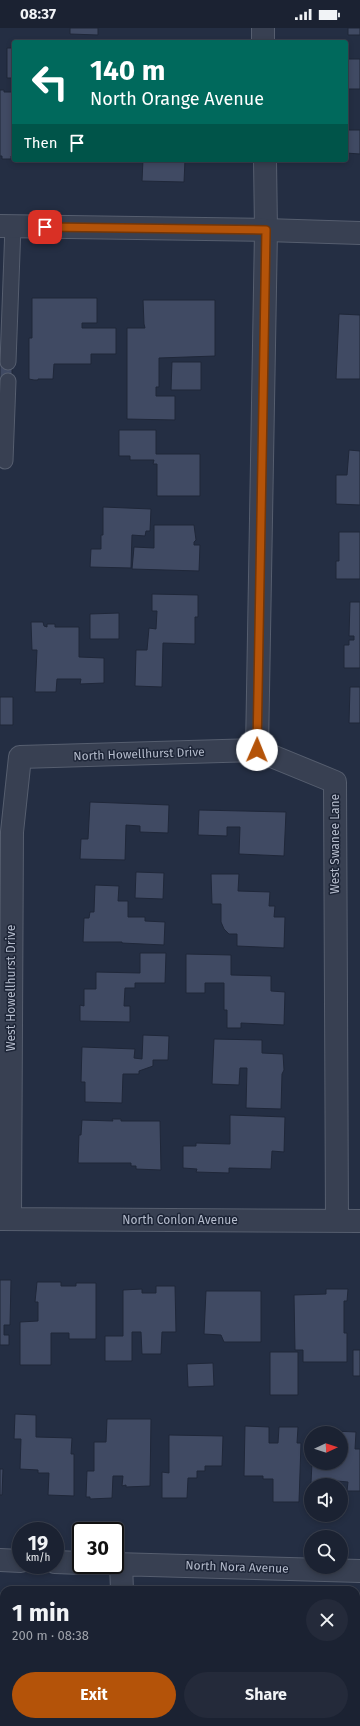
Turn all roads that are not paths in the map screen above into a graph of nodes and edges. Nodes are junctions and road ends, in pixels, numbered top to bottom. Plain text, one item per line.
1 (263, 28) edge
2 (263, 40) edge
3 (265, 162) edge
4 (7, 226) edge
5 (266, 230) junction
6 (360, 233) edge
7 (8, 362) dead end
8 (8, 381) dead end
9 (5, 460) dead end
10 (257, 750) junction
11 (20, 758) joint
12 (6, 832) edge
13 (5, 1219) edge
14 (337, 1220) junction
15 (360, 1222) edge
16 (0, 1560) edge
17 (12, 1561) edge
18 (124, 1564) edge
19 (360, 1571) edge
20 (120, 1574) edge
21 (121, 1586) edge

1 - 2 street
3 - 5 street
4 - 5 street
4 - 7 lane
5 - 6 street
5 - 10 street
8 - 9 lane
10 - 11 street, North Howellhurst Drive
10 - 14 street, West Swanee Lane
11 - 12 street, West Howellhurst Drive
12 - 13 street, West Howellhurst Drive
13 - 14 street, North Conlon Avenue
14 - 15 street, North Conlon Avenue
16 - 17 street
18 - 19 street, North Nora Avenue
20 - 21 street

